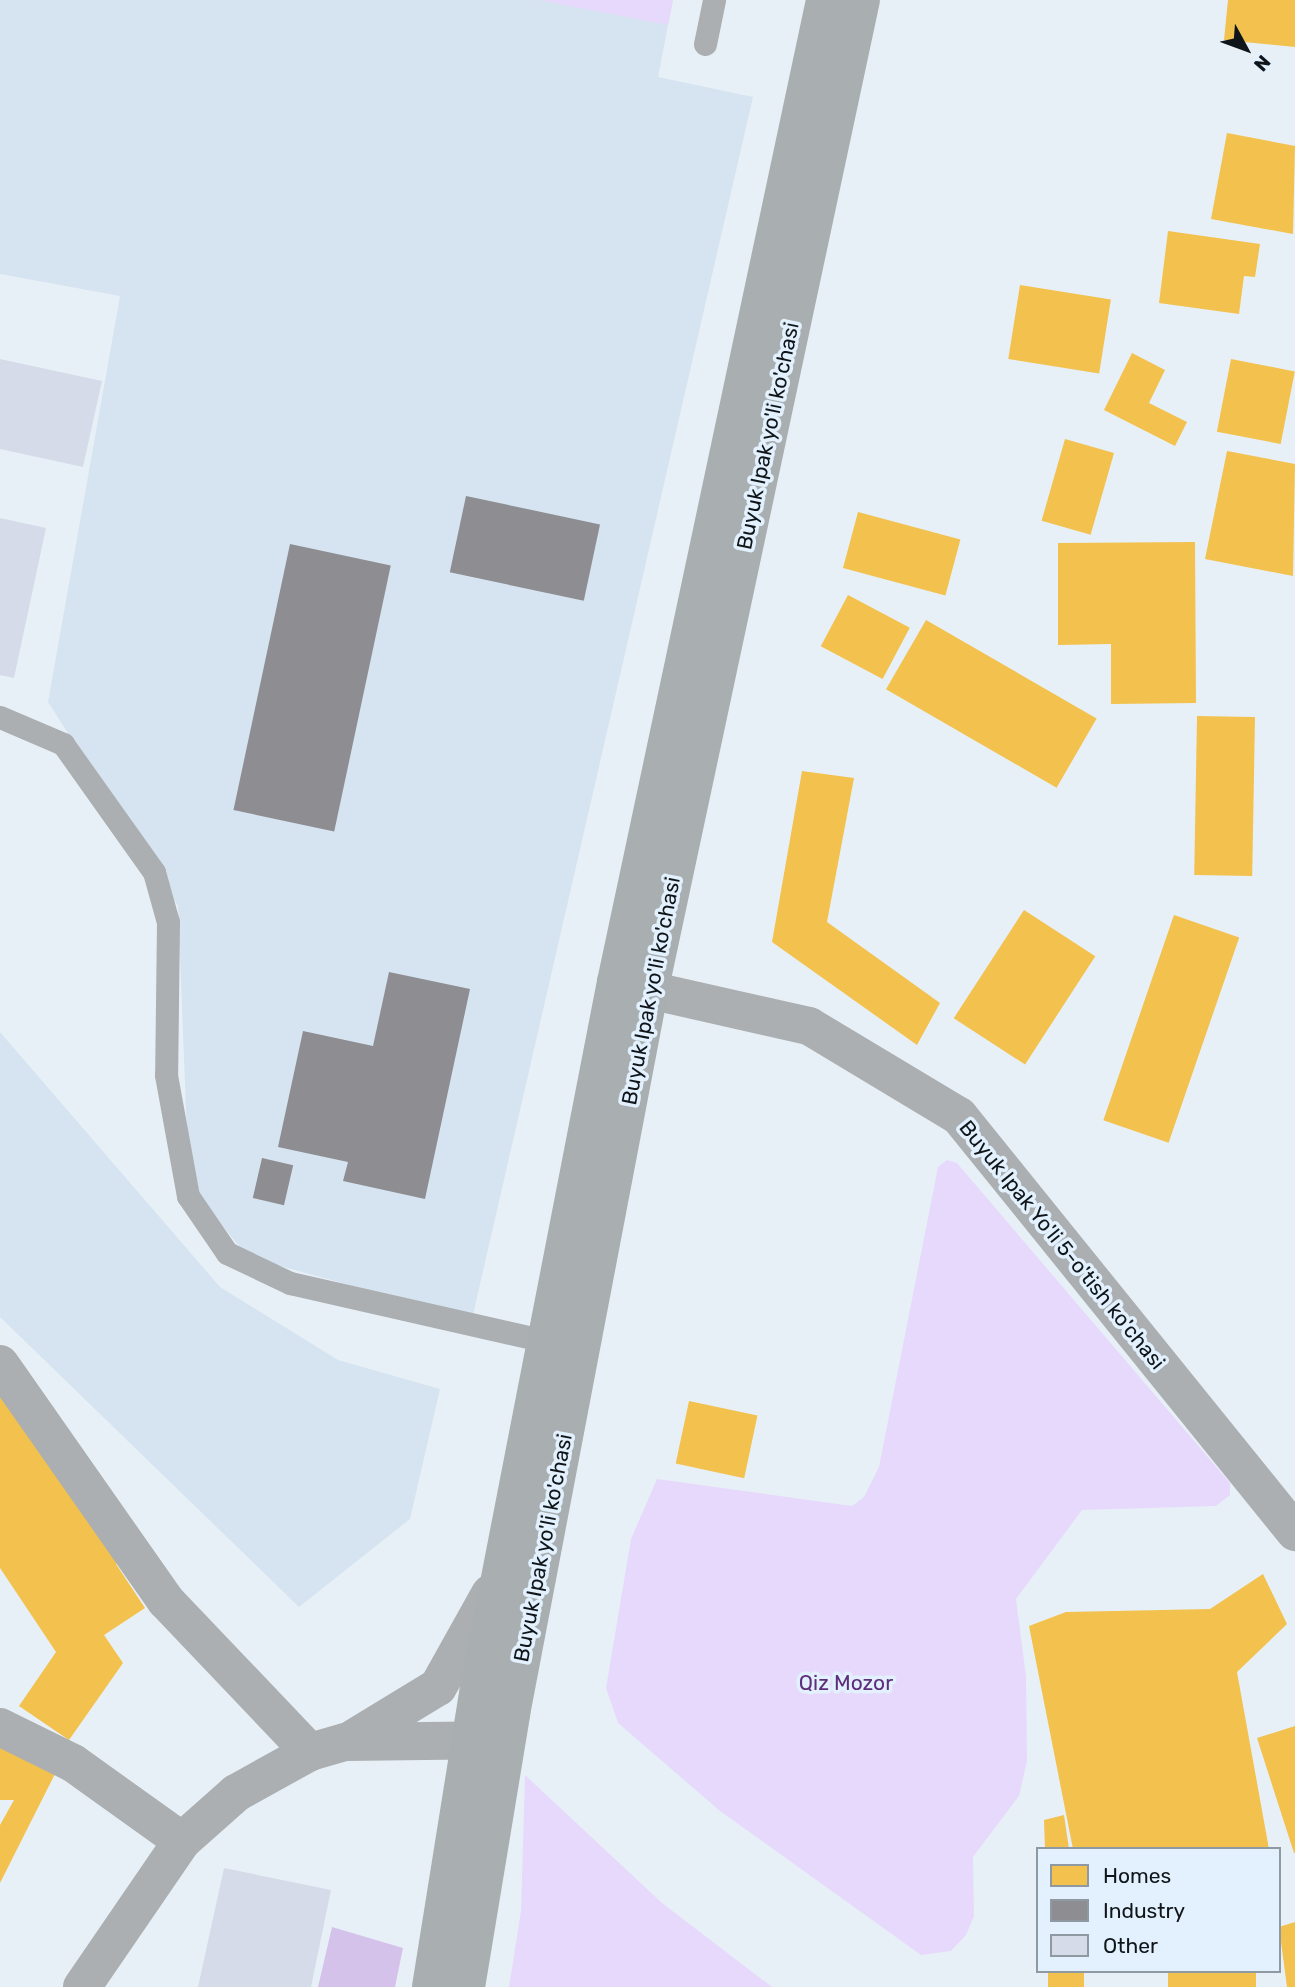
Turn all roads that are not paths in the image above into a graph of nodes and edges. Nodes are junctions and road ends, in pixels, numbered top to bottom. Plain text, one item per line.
1 (714, 0) edge
2 (825, 0) edge
3 (861, 0) edge
4 (705, 44) dead end
5 (0, 717) edge
6 (633, 987) junction
7 (546, 1341) junction
8 (0, 1364) edge
9 (1295, 1532) edge
10 (503, 1567) junction
11 (0, 1727) edge
12 (488, 1740) junction
13 (328, 1747) junction
14 (183, 1840) junction
15 (82, 1987) edge
16 (430, 1987) edge
17 (466, 1987) edge

1 - 4 lane
2 - 6 street, Buyuk Ipak yo'li ko'chasi
3 - 6 street, Buyuk Ipak yo'li ko'chasi
5 - 7 lane
6 - 7 street, Buyuk Ipak yo'li ko'chasi
6 - 9 street, Buyuk Ipak Yo'li 5-o'tish ko'chasi
6 - 12 street, Buyuk Ipak yo'li ko'chasi
7 - 10 street, Buyuk Ipak yo'li ko'chasi
8 - 13 street
10 - 12 street, Buyuk Ipak yo'li ko'chasi
10 - 13 street, Buyuk Ipak yo'li ko'chasi
11 - 14 street
12 - 13 street
12 - 16 street, Buyuk Ipak yo'li ko'chasi
12 - 17 street, Buyuk Ipak yo'li ko'chasi
13 - 14 street, Buyuk Ipak yo'li ko'chasi
14 - 15 street, Buyuk Ipak yo'li ko'chasi

